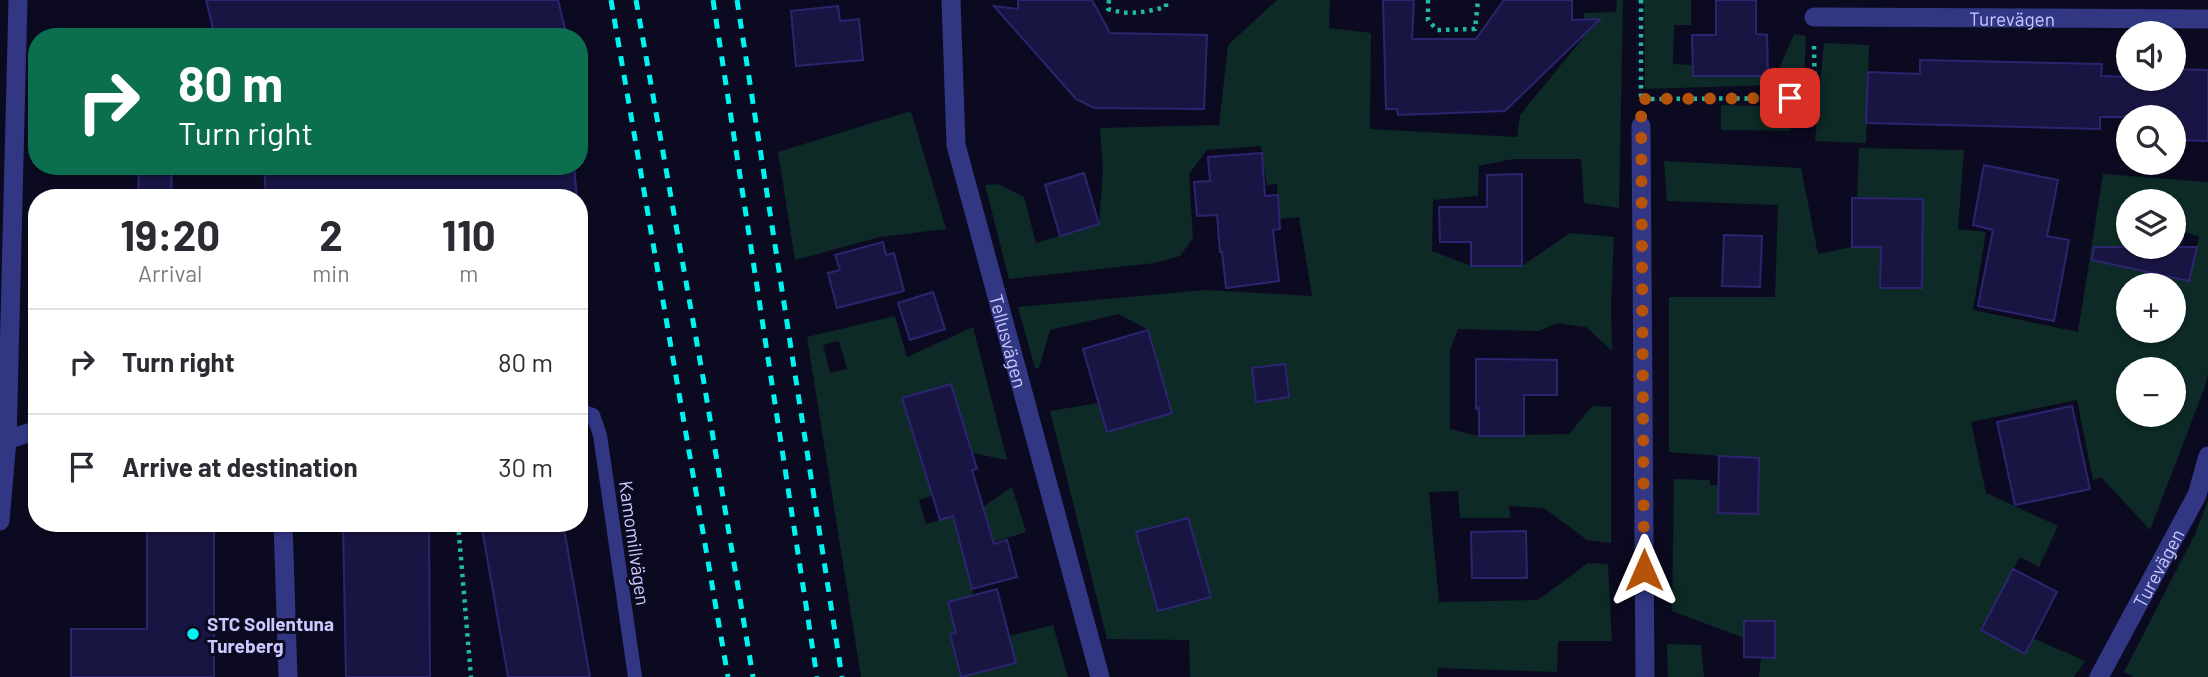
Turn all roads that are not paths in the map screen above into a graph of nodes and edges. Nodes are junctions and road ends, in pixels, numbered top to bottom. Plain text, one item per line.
1 (18, 0) edge
2 (951, 0) edge
3 (1814, 17) road end
4 (2208, 19) edge
5 (1641, 126) road end
6 (588, 417) edge
7 (28, 433) edge
8 (3, 440) edge
9 (2208, 456) edge
10 (0, 521) edge
11 (283, 532) edge
12 (288, 677) edge
13 (635, 677) edge
14 (1100, 677) edge
15 (1645, 677) edge
16 (2099, 677) edge

1 - 8 street
2 - 14 street, Tellusvägen
3 - 4 street, Turevägen
5 - 15 street
6 - 13 lane, Kamomillvägen
7 - 8 street
8 - 10 street
9 - 16 street, Turevägen
11 - 12 street

